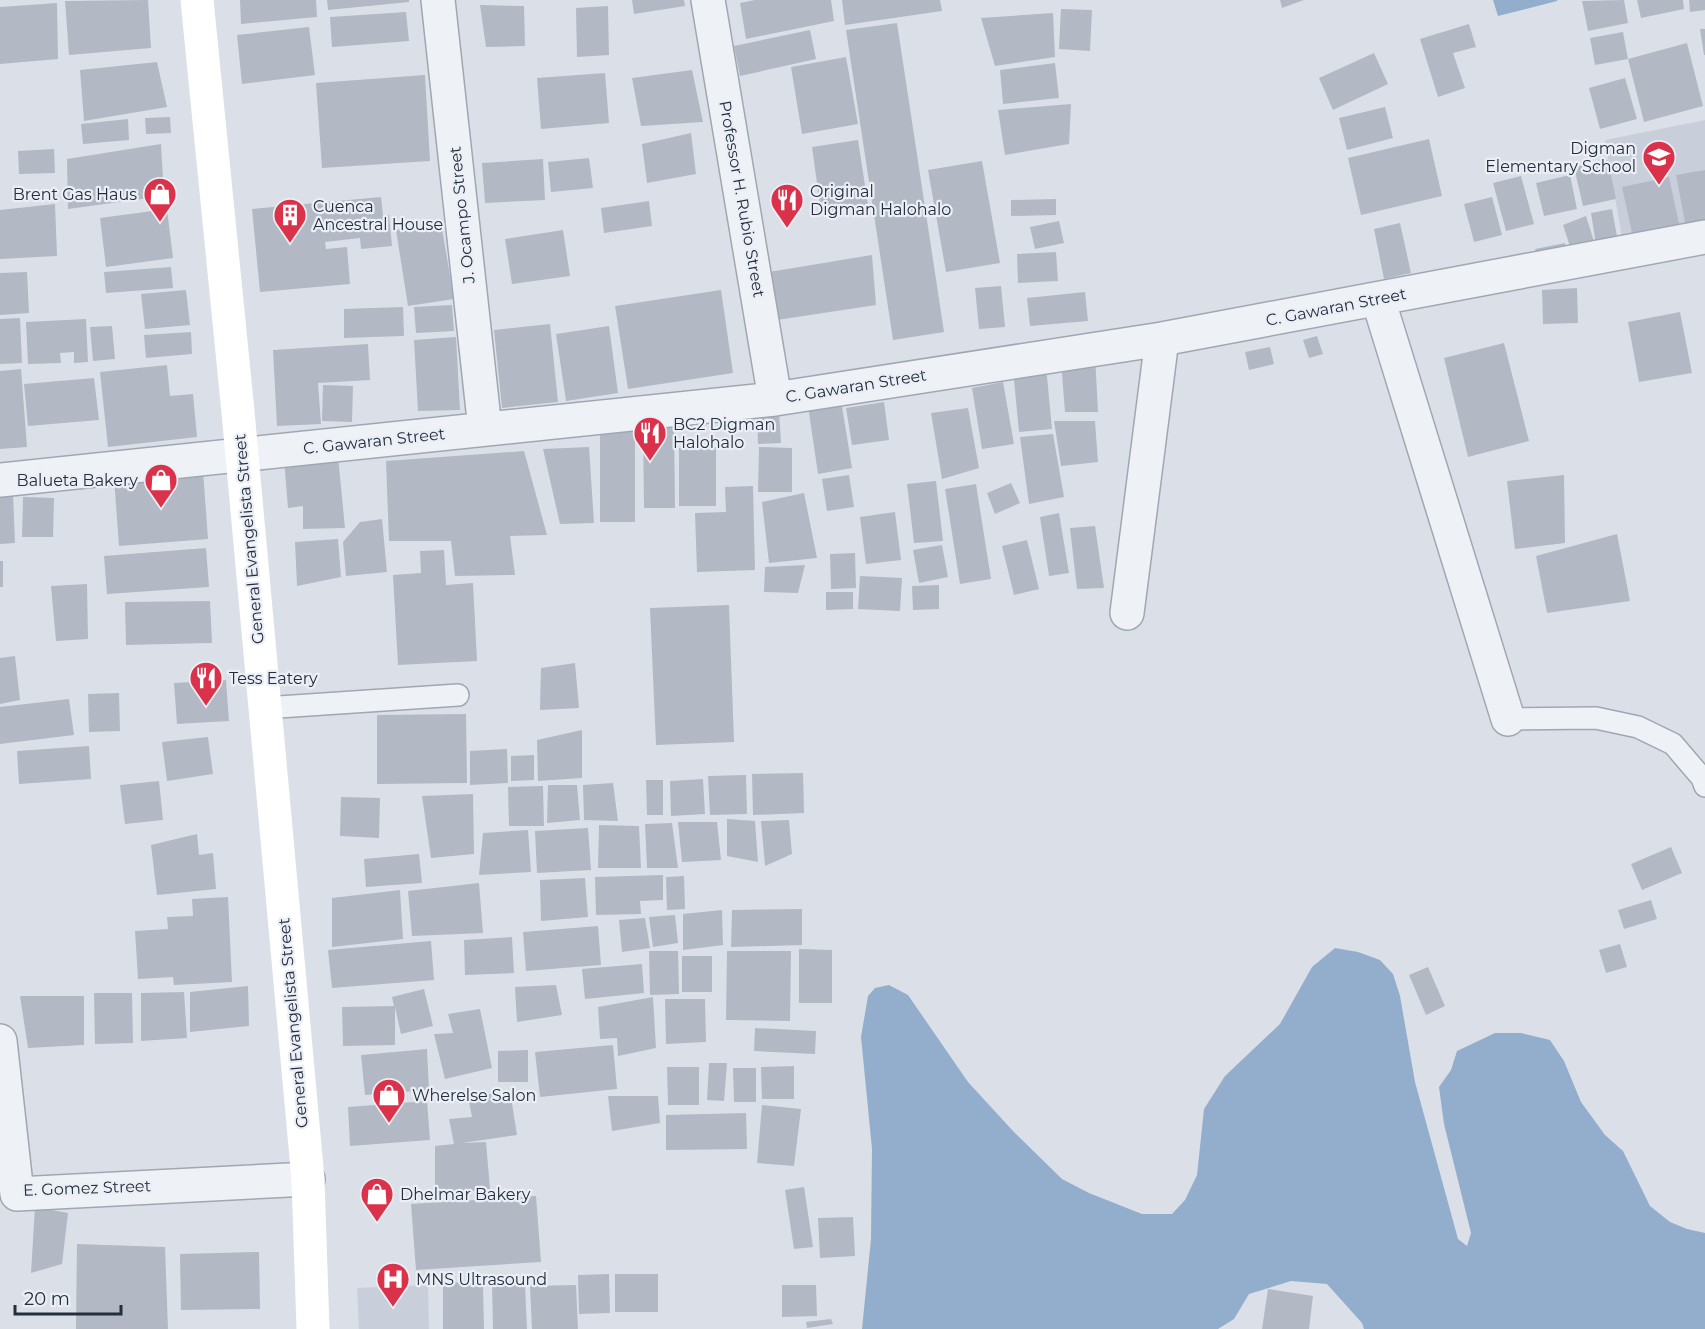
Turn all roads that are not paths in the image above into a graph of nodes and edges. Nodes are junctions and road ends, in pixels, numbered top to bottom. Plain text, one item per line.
1 (197, 0) edge
2 (438, 0) edge
3 (708, 0) edge
4 (1705, 237) edge
5 (1378, 299) junction
6 (1162, 339) junction
7 (775, 399) junction
8 (485, 429) junction
9 (241, 455) junction
10 (0, 480) edge
11 (1127, 613) dead end
12 (459, 694) dead end
13 (264, 708) junction
14 (1508, 719) joint
15 (1705, 786) edge
16 (0, 1041) edge
17 (308, 1179) junction
18 (8, 1194) edge
19 (313, 1329) edge

1 - 9 main road, General Evangelista Street
2 - 8 street, J. Ocampo Street
3 - 7 street, Professor H. Rubio Street
4 - 5 street, C. Gawaran Street
5 - 6 street, C. Gawaran Street
5 - 14 street
6 - 7 street, C. Gawaran Street
6 - 11 street
7 - 8 street, C. Gawaran Street
8 - 9 street, C. Gawaran Street
9 - 10 street, C. Gawaran Street
9 - 13 main road, General Evangelista Street
12 - 13 lane
13 - 17 main road, General Evangelista Street
14 - 15 lane
16 - 18 street, E. Gomez Street
17 - 18 street, E. Gomez Street
17 - 19 main road, General Evangelista Street

